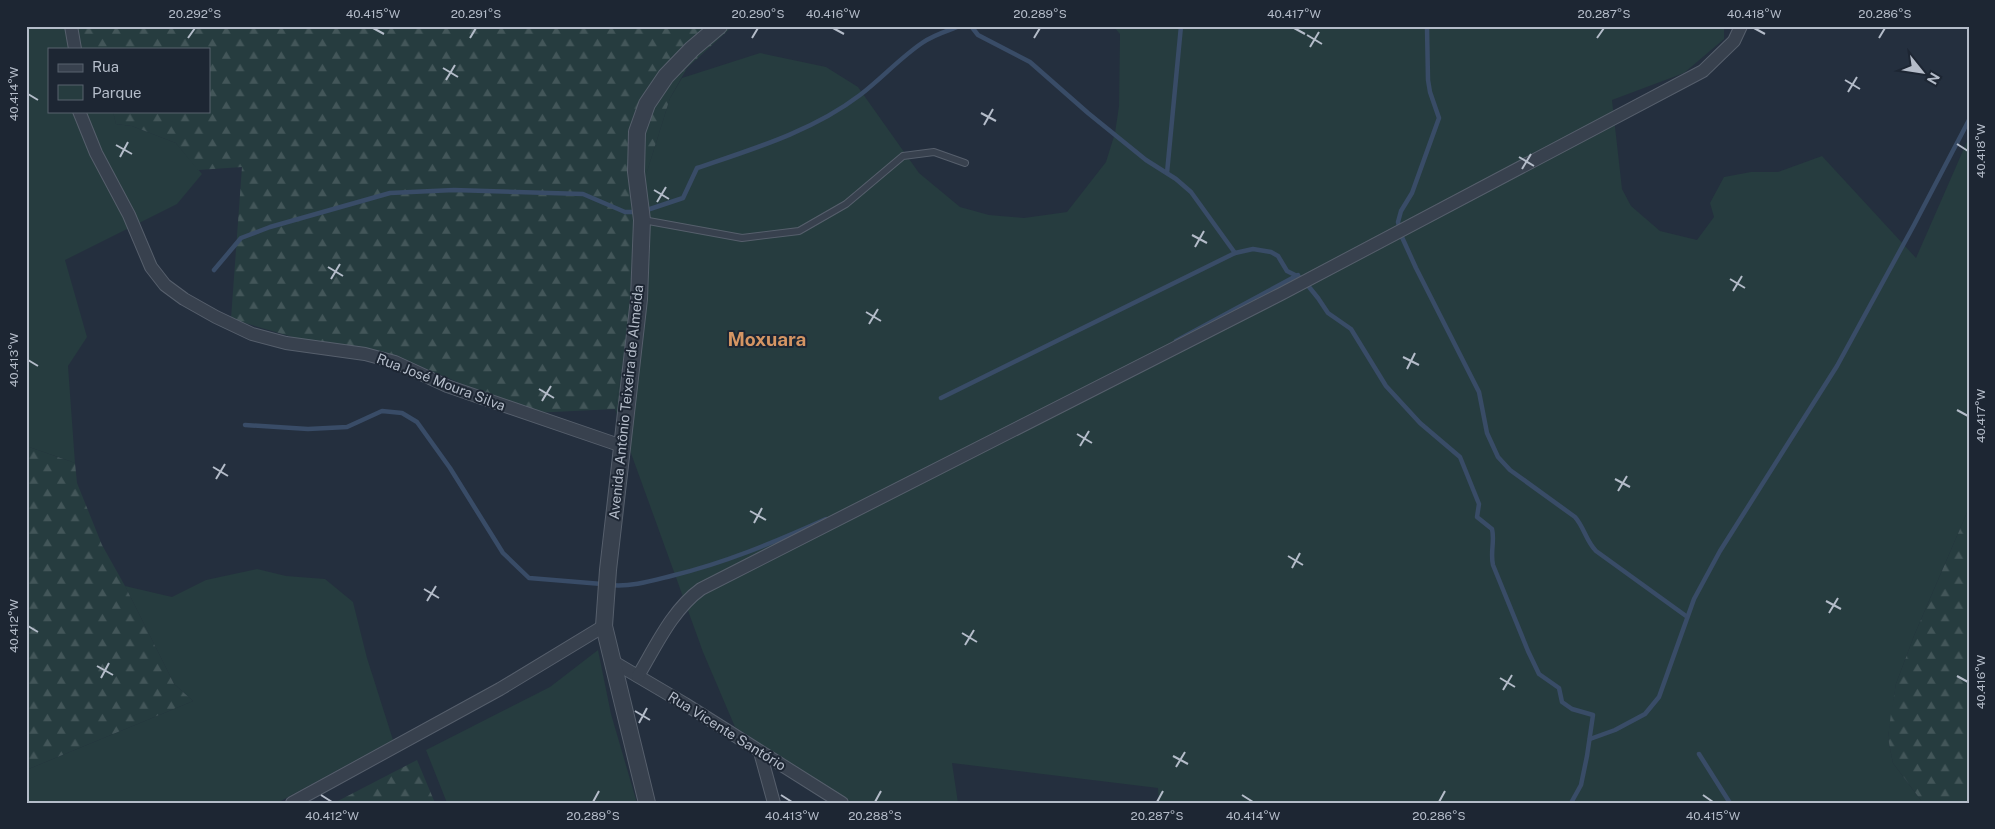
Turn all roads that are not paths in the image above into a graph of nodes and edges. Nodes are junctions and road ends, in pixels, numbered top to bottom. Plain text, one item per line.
1 (71, 26) edge
2 (719, 26) edge
3 (1741, 26) edge
4 (75, 48) edge
5 (79, 112) edge
6 (965, 163) dead end
7 (642, 220) junction
8 (622, 446) junction
9 (604, 626) junction
10 (612, 660) junction
11 (638, 676) junction
12 (760, 752) junction
13 (292, 803) edge
14 (647, 803) edge
15 (774, 803) edge
16 (842, 803) edge

1 - 4 street
2 - 7 street, Avenida Antônio Teixeira de Almeida
3 - 11 street
5 - 8 street, Rua José Moura Silva
6 - 7 lane
7 - 8 street, Avenida Antônio Teixeira de Almeida
8 - 9 street, Avenida Antônio Teixeira de Almeida
9 - 10 street, Avenida Antônio Teixeira de Almeida
9 - 13 street
10 - 11 street, Rua Vicente Santório
10 - 14 street, Avenida Antônio Teixeira de Almeida
11 - 12 street, Rua Vicente Santório
12 - 15 street
12 - 16 street, Rua Vicente Santório

